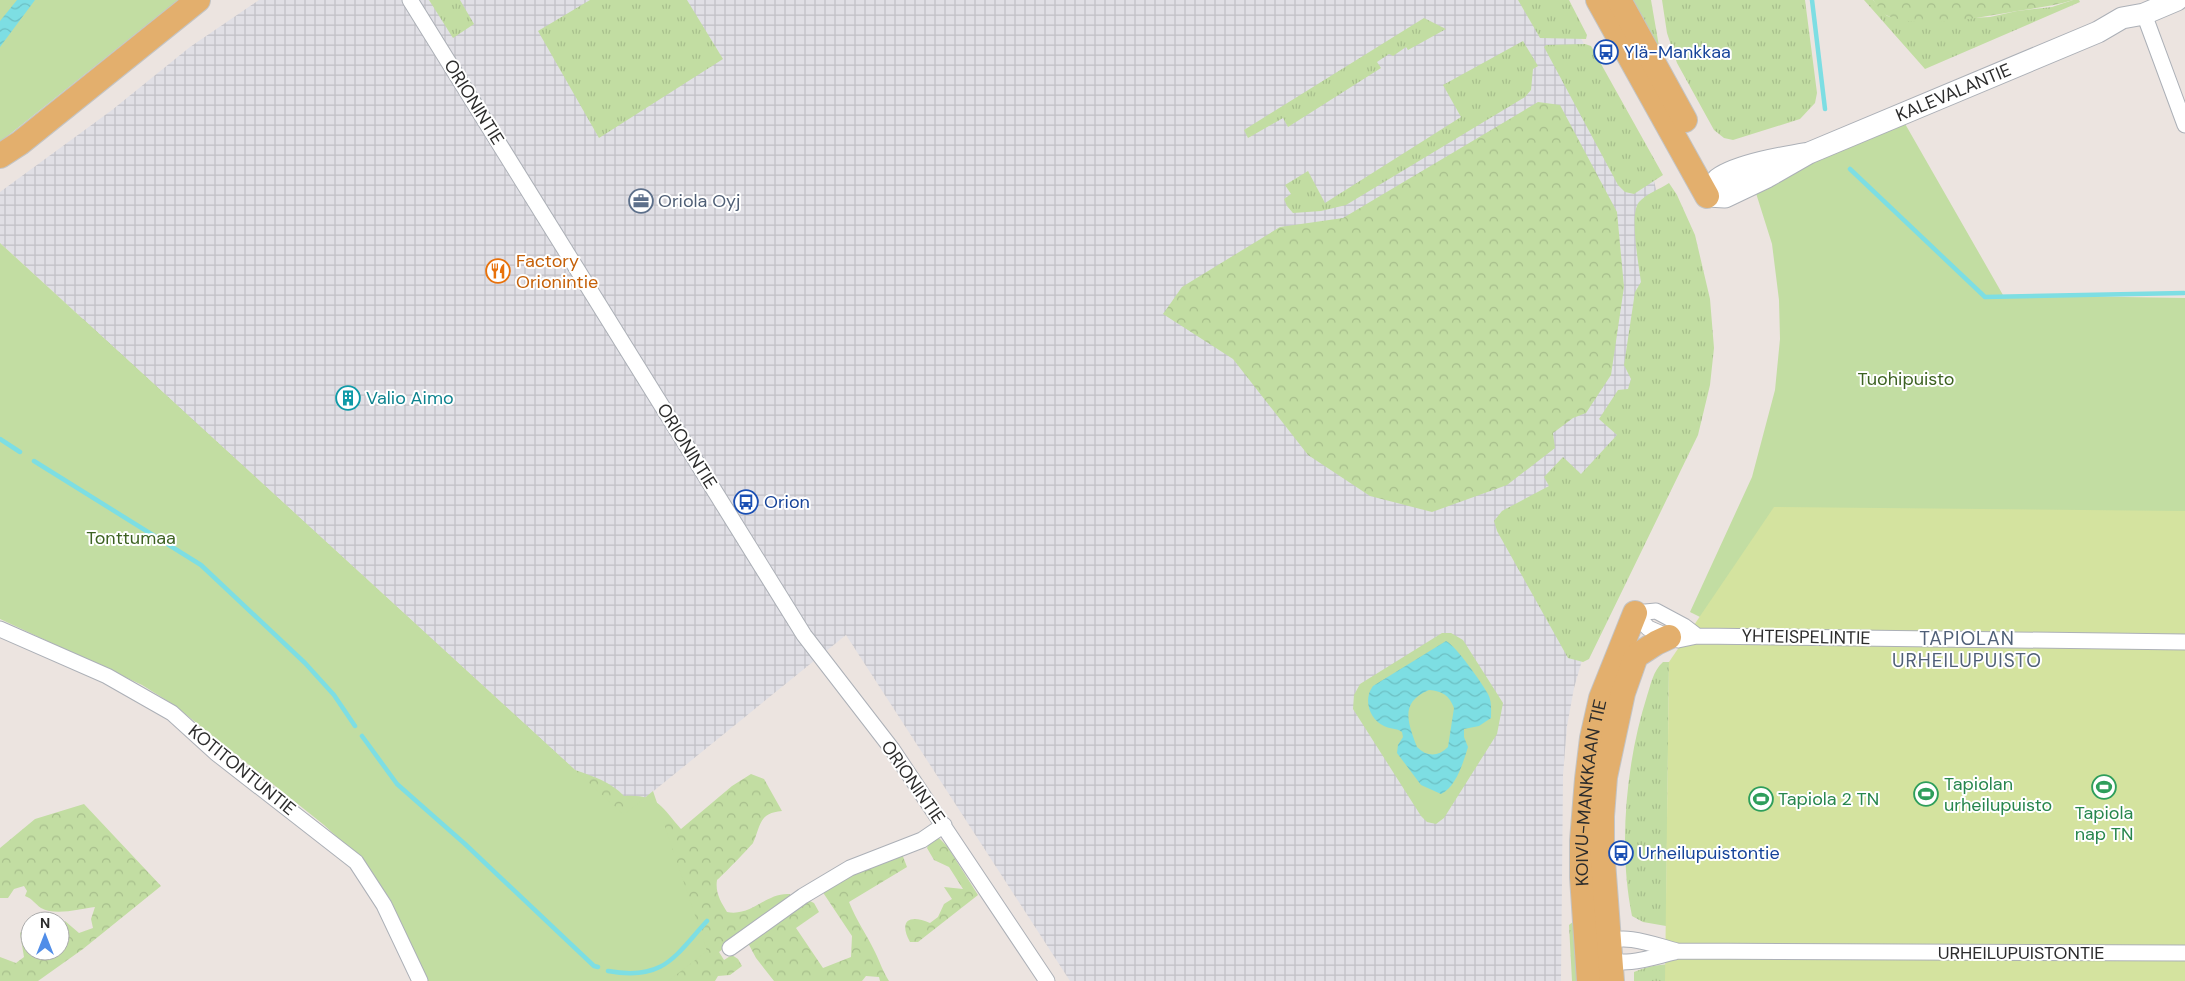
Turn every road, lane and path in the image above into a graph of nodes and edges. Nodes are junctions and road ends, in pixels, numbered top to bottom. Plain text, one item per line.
1 (410, 0) edge
2 (1598, 0) edge
3 (1619, 0) edge
4 (2178, 0) edge
5 (199, 1) edge
6 (2144, 14) junction
7 (2185, 125) edge
8 (0, 156) edge
9 (1717, 191) junction
10 (1635, 613) junction
11 (0, 629) edge
12 (1697, 636) junction
13 (1669, 637) junction
14 (2185, 642) edge
15 (944, 825) junction
16 (730, 948) dead end
17 (1677, 951) junction
18 (1587, 952) junction
19 (2185, 953) edge
20 (1610, 961) edge
21 (420, 981) edge
22 (1047, 981) edge
23 (1589, 981) edge

1 - 15 street, ORIONINTIE
2 - 9 main road
3 - 9 main road
4 - 6 main road, KALEVALANTIE
5 - 8 main road
6 - 7 street
6 - 9 main road, KALEVALANTIE
10 - 12 street
10 - 13 street, YHTEISPELINTIE
10 - 18 main road, KOIVU-MANKKAAN TIE
11 - 21 street, KOTITONTUNTIE
12 - 13 street, YHTEISPELINTIE
12 - 14 street, YHTEISPELINTIE
13 - 20 main road, KOIVU-MANKKAAN TIE
15 - 16 street
15 - 22 street, ORIONINTIE
17 - 19 street, URHEILUPUISTONTIE
17 - 20 street, URHEILUPUISTONTIE
17 - 20 street, URHEILUPUISTONTIE
18 - 20 street, URHEILUPUISTONTIE
18 - 23 main road, KOIVU-MANKKAAN TIE

